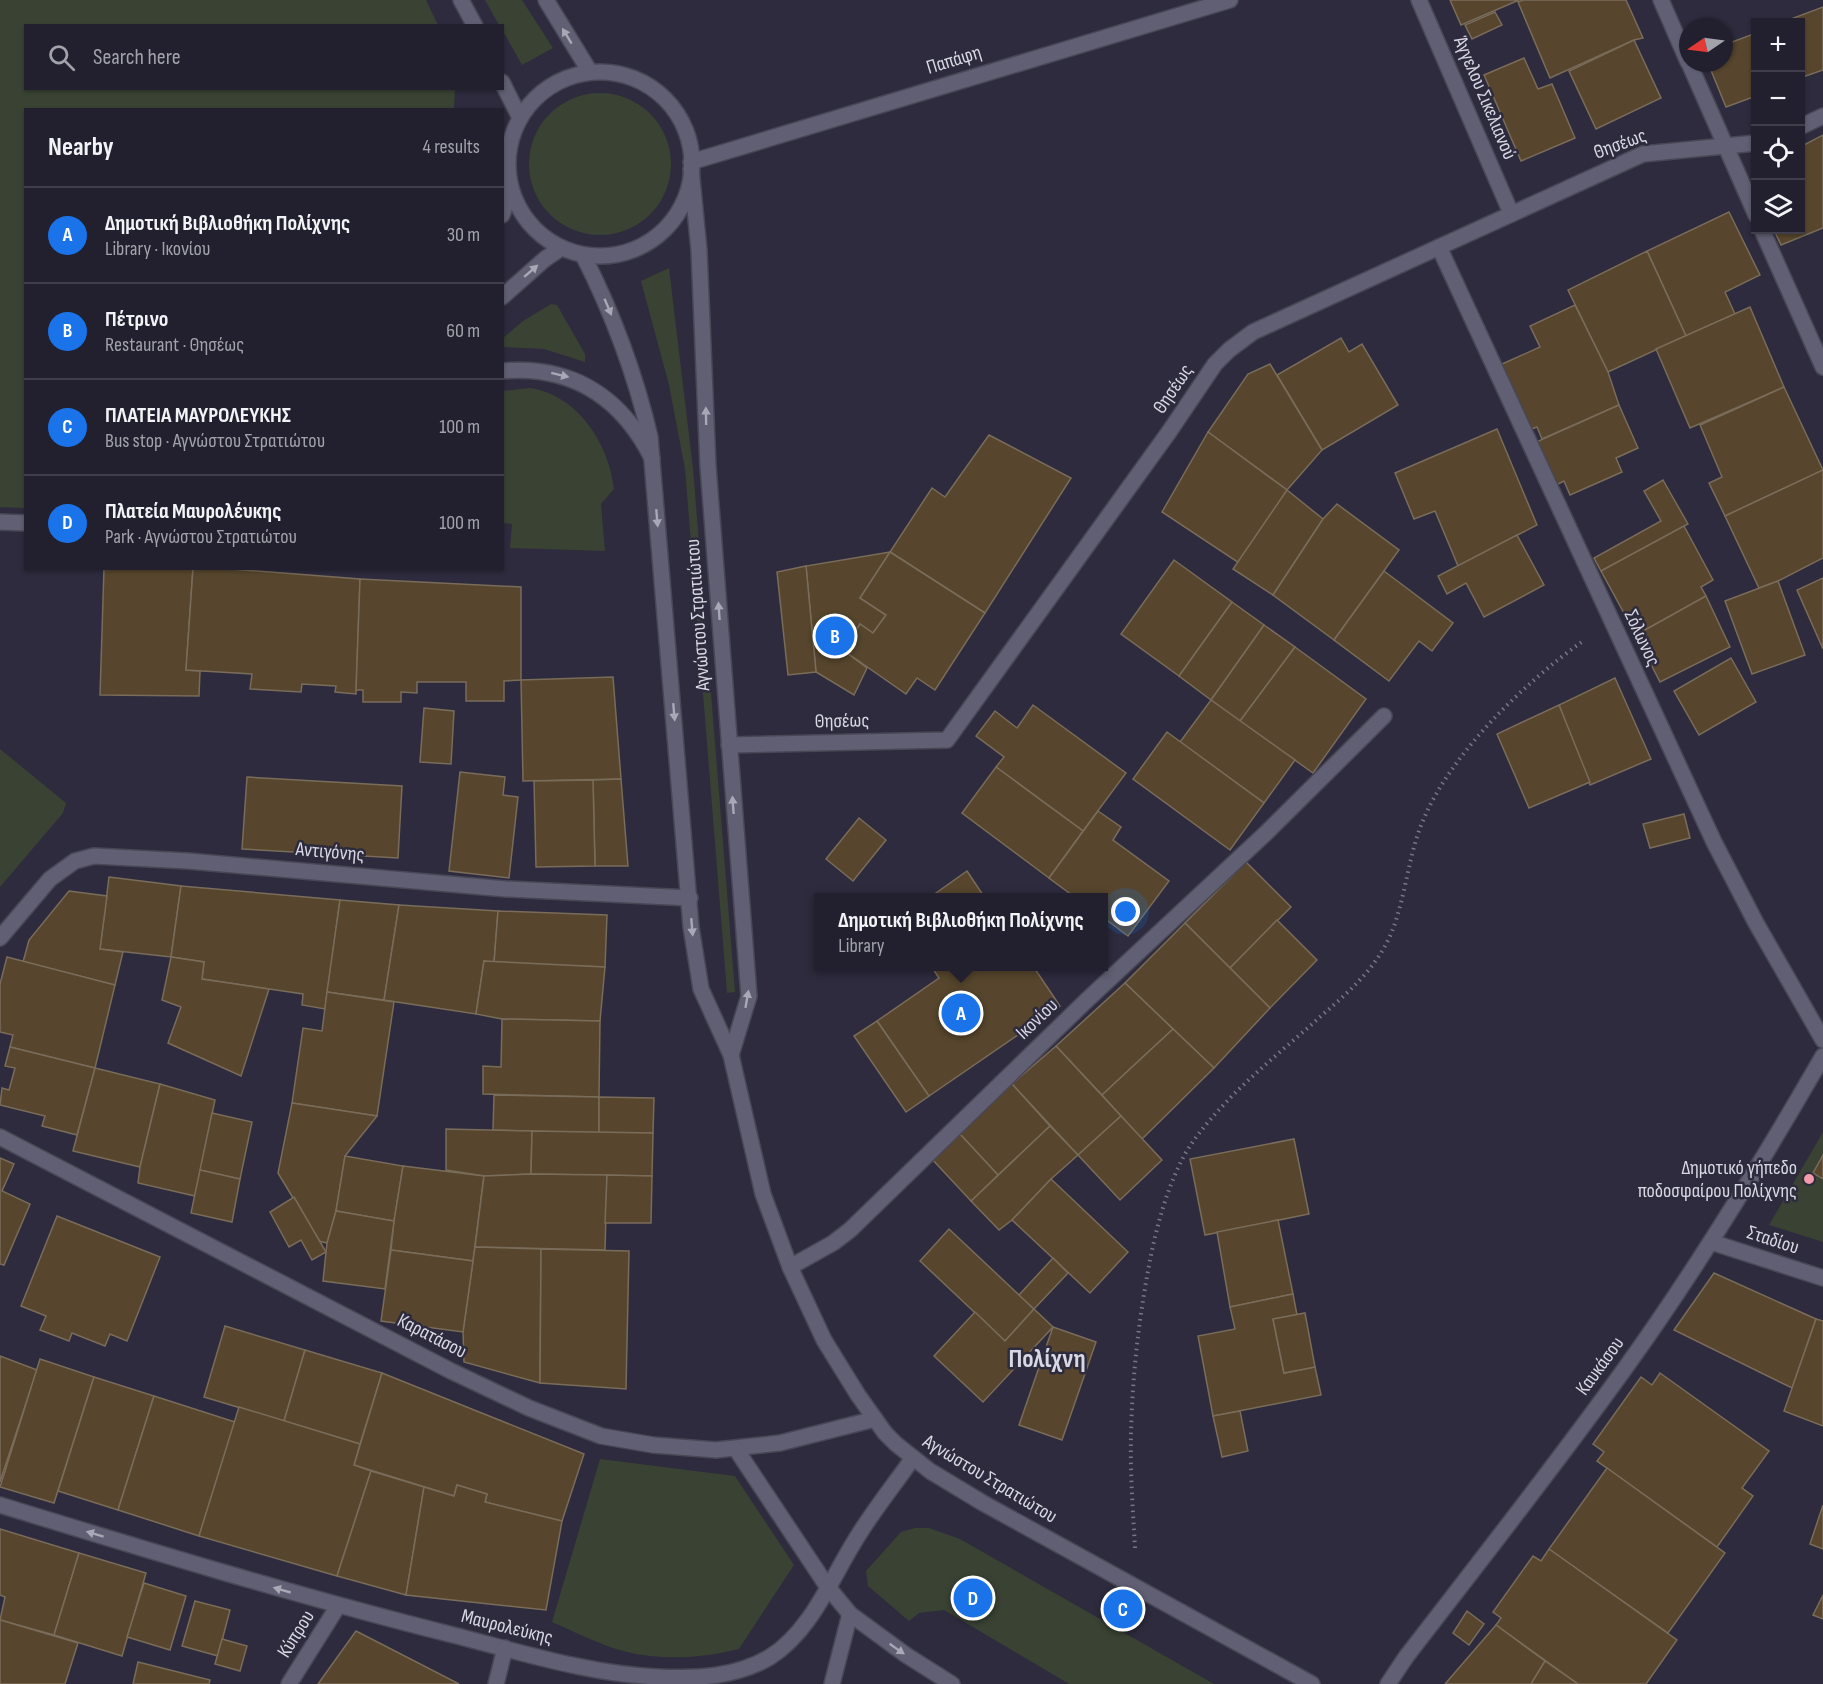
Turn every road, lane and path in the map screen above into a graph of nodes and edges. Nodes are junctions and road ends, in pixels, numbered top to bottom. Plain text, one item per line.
1 (461, 0) edge
2 (546, 0) edge
3 (1230, 0) edge
4 (1419, 0) edge
5 (1661, 0) edge
6 (474, 24) edge
7 (1679, 41) edge
8 (590, 72) junction
9 (1692, 72) edge
10 (504, 86) edge
11 (1823, 116) edge
12 (520, 118) junction
13 (1802, 126) edge
14 (1751, 143) edge
15 (1725, 146) junction
16 (691, 165) junction
17 (511, 189) junction
18 (1751, 206) edge
19 (504, 209) edge
20 (1511, 213) junction
21 (1764, 234) edge
22 (1439, 247) junction
23 (561, 248) junction
24 (583, 255) junction
25 (504, 295) edge
26 (1823, 367) edge
27 (504, 371) edge
28 (652, 459) junction
29 (0, 522) edge
30 (24, 523) edge
31 (1611, 621) junction
32 (1384, 716) dead end
33 (729, 745) junction
34 (690, 898) junction
35 (0, 938) edge
36 (1823, 1040) edge
37 (731, 1055) junction
38 (1823, 1056) edge
39 (0, 1137) edge
40 (1711, 1242) junction
41 (790, 1267) junction
42 (1823, 1278) edge
43 (875, 1419) junction
44 (736, 1449) junction
45 (913, 1458) junction
46 (0, 1505) edge
47 (827, 1586) junction
48 (1137, 1588) junction
49 (338, 1606) junction
50 (850, 1614) junction
51 (506, 1648) junction
52 (1301, 1682) edge
53 (289, 1684) edge
54 (496, 1684) edge
55 (832, 1684) edge
56 (952, 1684) edge
57 (1388, 1684) edge

1 - 6 street
8 -> 2 street
3 - 16 street, Παπάφη
4 - 20 street, Άγγελου Σικελιανού
5 - 7 street
8 - 12 street, Αγνώστου Στρατιώτου
8 - 16 street, Αγνώστου Στρατιώτου
9 - 15 street
10 - 12 street
11 - 13 street
12 - 17 street, Αγνώστου Στρατιώτου
14 - 15 street, Θησέως
15 - 18 street
15 - 20 street, Θησέως
16 - 24 street, Αγνώστου Στρατιώτου
33 -> 16 street, Αγνώστου Στρατιώτου
17 - 19 street
17 - 23 street, Αγνώστου Στρατιώτου
20 - 22 street, Θησέως
21 - 26 street
22 - 31 street, Σόλωνος
22 - 33 street, Θησέως
23 - 24 street, Αγνώστου Στρατιώτου
25 -> 23 street
24 -> 28 street, Αγνώστου Στρατιώτου
27 -> 28 street
28 -> 34 street, Αγνώστου Στρατιώτου
29 - 30 street
31 - 36 street, Σόλωνος
31 - 48 path
32 - 41 street, Ικονίου
37 -> 33 street, Αγνώστου Στρατιώτου
34 - 35 street, Αντιγόνης
34 -> 37 street, Αγνώστου Στρατιώτου
37 - 41 street, Αγνώστου Στρατιώτου
38 - 40 street, Καυκάσου
39 - 44 street, Καρατάσου
40 - 42 street, Σταδίου
40 - 57 street, Καυκάσου
41 - 43 street, Αγνώστου Στρατιώτου
43 - 44 street, Καρατάσου
43 - 45 street, Αγνώστου Στρατιώτου
44 - 47 street
45 - 47 street, Μαυρολεύκης
45 - 48 street, Αγνώστου Στρατιώτου
49 -> 46 street, Μαυρολεύκης
47 - 50 street
47 - 51 street, Μαυρολεύκης
48 - 52 street, Αγνώστου Στρατιώτου
49 - 51 street, Μαυρολεύκης
49 - 53 street, Κύπρου
50 - 55 street
50 -> 56 street
51 - 54 street

